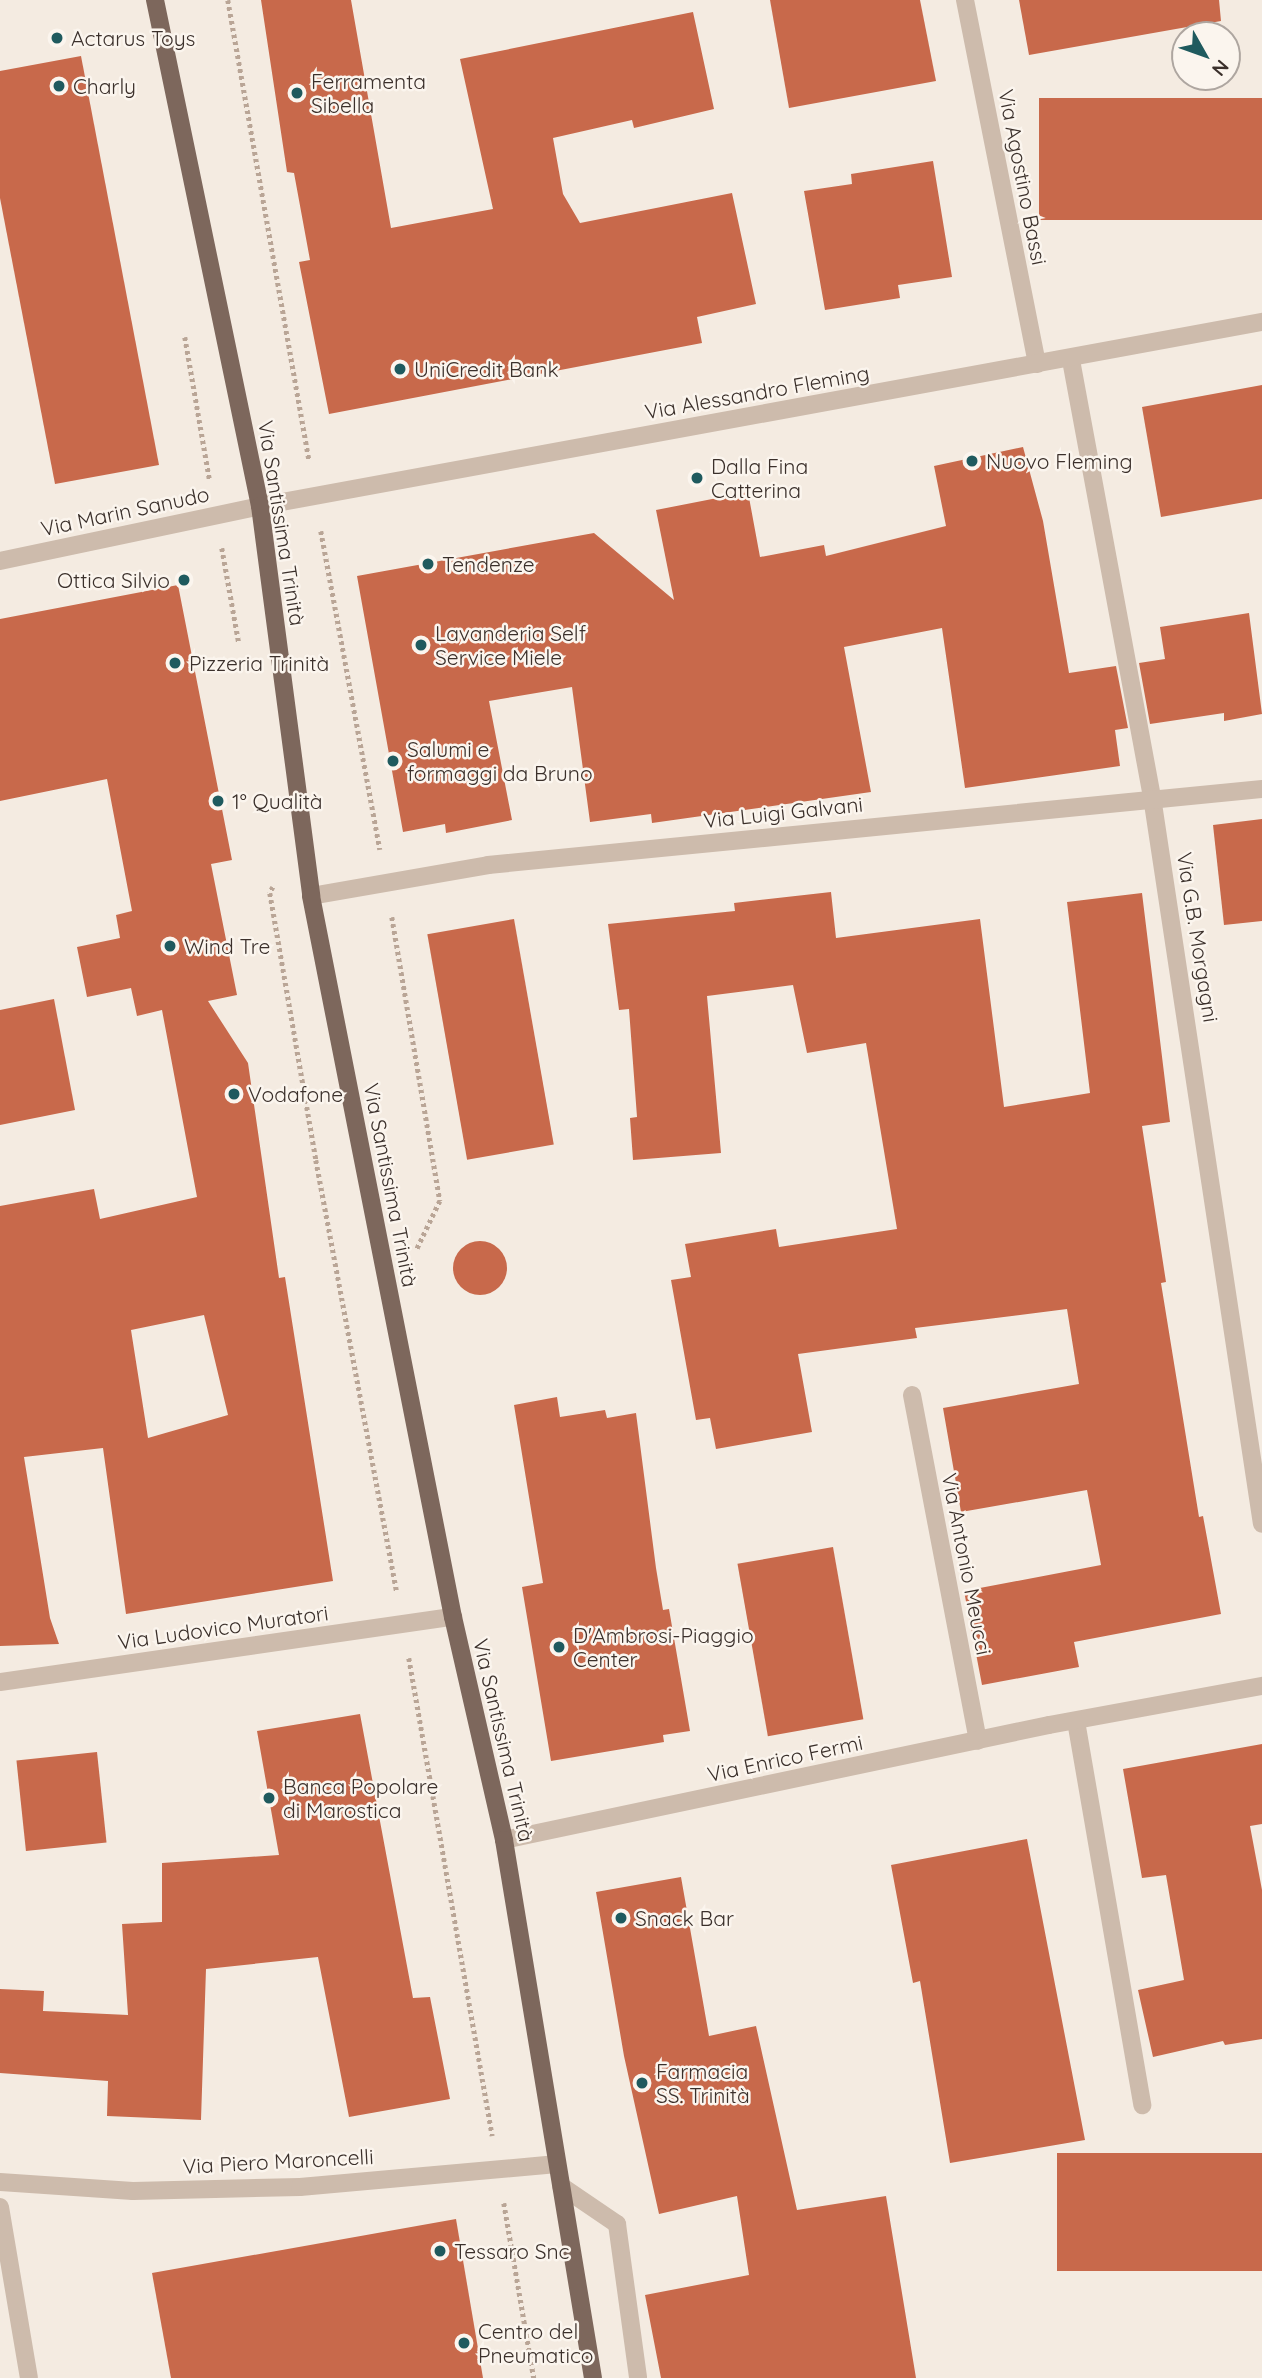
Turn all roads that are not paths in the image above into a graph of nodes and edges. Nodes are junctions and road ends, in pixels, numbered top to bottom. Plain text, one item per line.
1 (155, 0) edge
2 (965, 0) edge
3 (1262, 322) edge
4 (1071, 360) junction
5 (1037, 364) junction
6 (260, 506) junction
7 (0, 561) edge
8 (1262, 789) edge
9 (1152, 797) junction
10 (311, 896) junction
11 (912, 1395) dead end
12 (1262, 1524) edge
13 (453, 1617) junction
14 (0, 1682) edge
15 (1262, 1686) edge
16 (1076, 1721) junction
17 (978, 1741) junction
18 (504, 1840) junction
19 (1142, 2105) dead end
20 (557, 2165) junction
21 (0, 2182) edge
22 (561, 2186) junction
23 (0, 2207) edge
24 (29, 2378) edge
25 (593, 2378) edge
26 (638, 2378) edge

1 - 6 main road, Via Santissima Trinità
2 - 5 street, Via Agostino Bassi
3 - 4 street, Via Alessandro Fleming
4 - 5 street, Via Alessandro Fleming
4 - 9 street, Via G.B. Morgagni
5 - 6 street, Via Alessandro Fleming
6 - 7 street, Via Marin Sanudo
6 - 10 main road, Via Santissima Trinità
8 - 9 street, Via Luigi Galvani
9 - 10 street, Via Luigi Galvani
9 - 12 street, Via G.B. Morgagni
10 - 13 main road, Via Santissima Trinità
11 - 17 street, Via Antonio Meucci
13 - 14 street, Via Ludovico Muratori
13 - 18 main road, Via Santissima Trinità
15 - 16 street, Via Enrico Fermi
16 - 17 street, Via Enrico Fermi
16 - 19 street
17 - 18 street, Via Enrico Fermi
18 - 20 main road, Via Santissima Trinità
20 - 21 street, Via Piero Maroncelli
20 - 22 main road, Via Santissima Trinità
22 - 25 main road, Via Santissima Trinità
22 - 26 street
23 - 24 street

